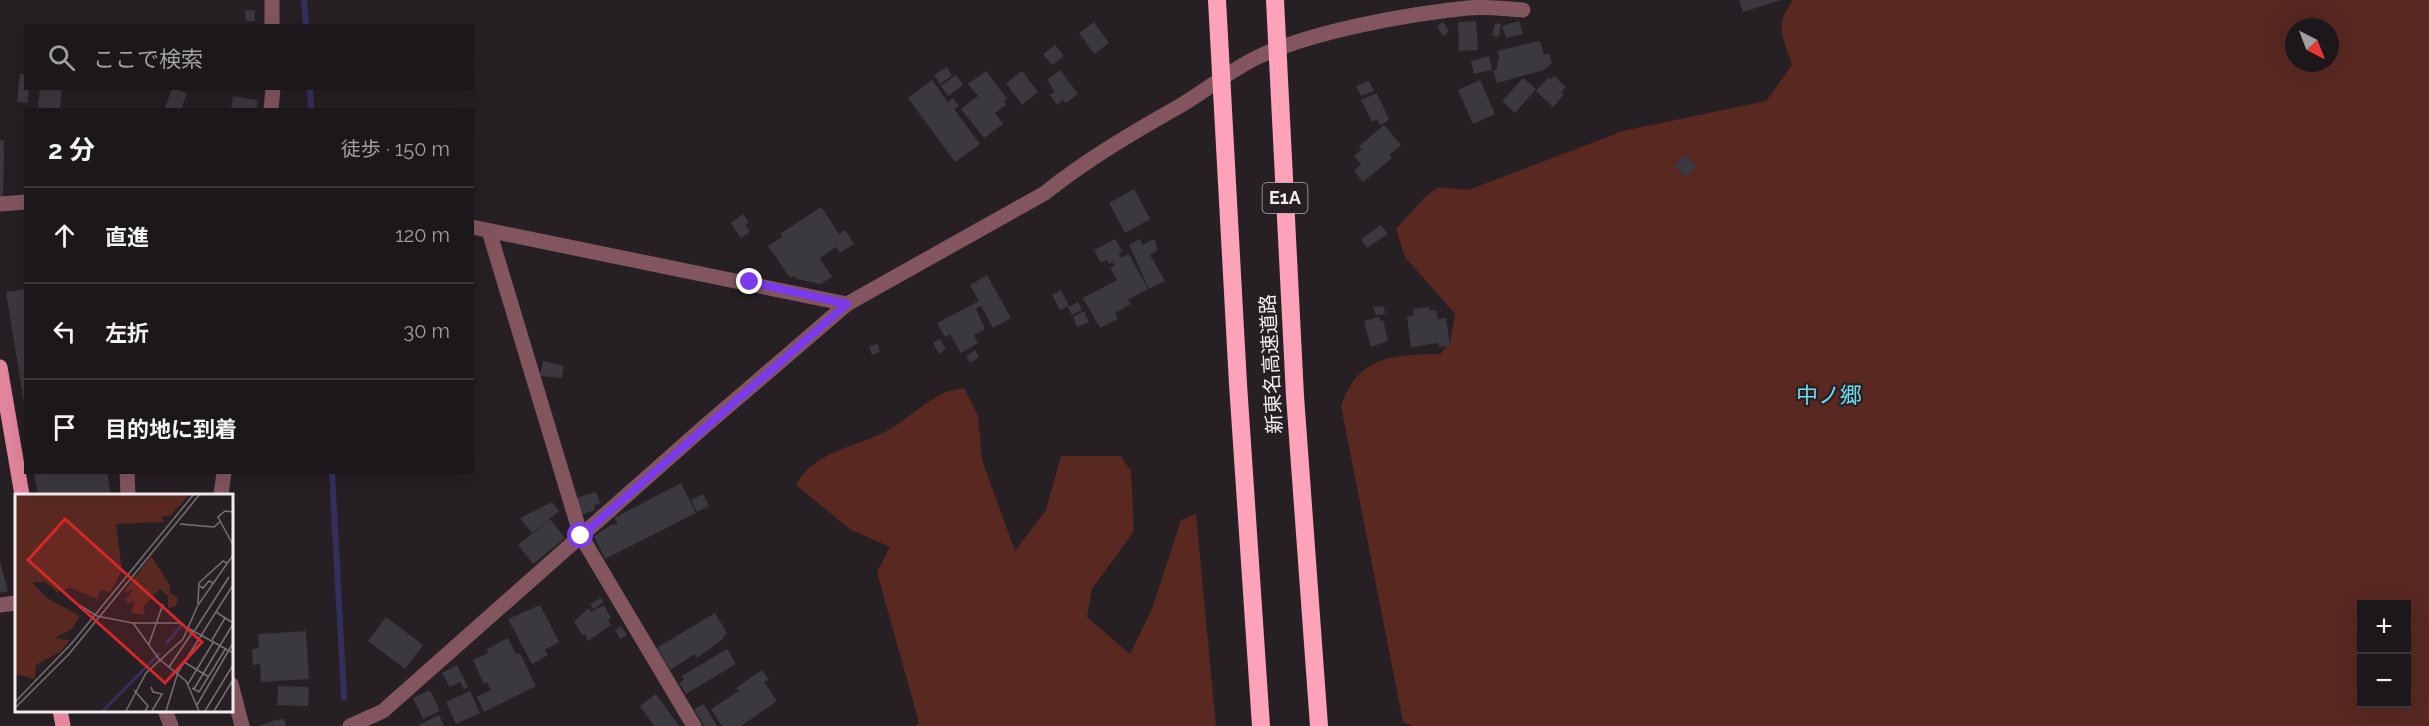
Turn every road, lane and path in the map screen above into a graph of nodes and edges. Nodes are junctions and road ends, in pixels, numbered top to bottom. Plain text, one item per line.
1 (272, 0) edge
2 (1217, 0) edge
3 (1275, 0) edge
4 (1523, 10) dead end
5 (272, 24) edge
6 (273, 90) edge
7 (271, 108) edge
8 (24, 202) edge
9 (0, 204) edge
10 (474, 227) edge
11 (489, 231) junction
12 (847, 304) junction
13 (0, 374) edge
14 (127, 474) edge
15 (224, 474) edge
16 (22, 494) edge
17 (128, 494) edge
18 (221, 494) edge
19 (581, 536) junction
20 (15, 603) edge
21 (0, 605) edge
22 (232, 688) edge
23 (60, 711) edge
24 (165, 711) edge
25 (63, 726) edge
26 (171, 726) edge
27 (242, 726) edge
28 (350, 726) edge
29 (694, 726) edge
30 (1261, 726) edge
31 (1319, 726) edge

1 - 5 street
2 - 30 highway, 新東名高速道路
3 - 31 highway, 新東名高速道路 / E1A
4 - 12 street
6 - 7 street
8 - 9 street
10 - 11 street
11 - 12 street
11 - 19 street
12 - 19 street
13 - 16 main road
14 - 17 street
15 - 18 street
19 - 28 street
19 - 29 street
20 - 21 street
22 - 27 street
23 - 25 main road
24 - 26 street

